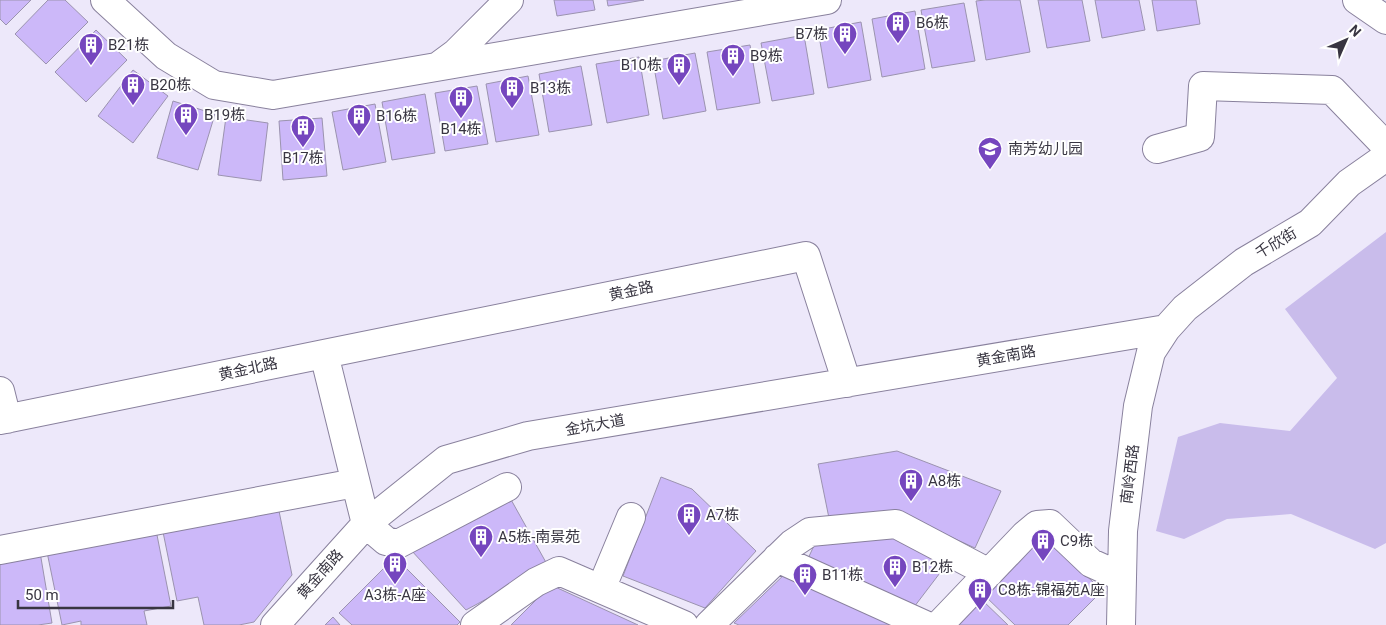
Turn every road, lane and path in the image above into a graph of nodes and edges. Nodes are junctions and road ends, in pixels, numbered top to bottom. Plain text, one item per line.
1 (105, 0) edge
2 (509, 0) edge
3 (827, 0) edge
4 (1357, 0) edge
5 (774, 4) edge
6 (1386, 20) edge
7 (436, 68) junction
8 (1386, 146) edge
9 (1157, 149) dead end
10 (1386, 157) edge
11 (1166, 329) junction
12 (324, 354) junction
13 (847, 383) junction
14 (0, 391) edge
15 (3, 419) edge
16 (356, 483) junction
17 (507, 487) dead end
18 (631, 517) dead end
19 (366, 524) junction
20 (0, 550) edge
21 (777, 558) junction
22 (989, 573) junction
23 (1122, 577) junction
24 (601, 589) junction
25 (275, 625) edge
26 (475, 625) edge
27 (684, 625) edge
28 (709, 625) edge
29 (925, 625) edge
30 (939, 625) edge
31 (1121, 625) edge

1 - 7 street
2 - 7 street
3 - 5 street
4 - 6 street
5 - 7 street
8 - 9 street
10 - 11 street, 千欣街
11 - 13 street, 黄金南路
11 - 23 street, 南岭西路
12 - 13 street, 黄金路
12 - 15 street, 黄金北路
12 - 16 street
13 - 19 street, 金坑大道
14 - 15 street
16 - 19 street
16 - 20 street
17 - 19 street
18 - 24 street
19 - 25 street, 黄金南路
21 - 22 street
21 - 28 street
21 - 29 street
22 - 23 street
22 - 30 street
23 - 31 street, 南岭西路
24 - 26 street
24 - 27 street

